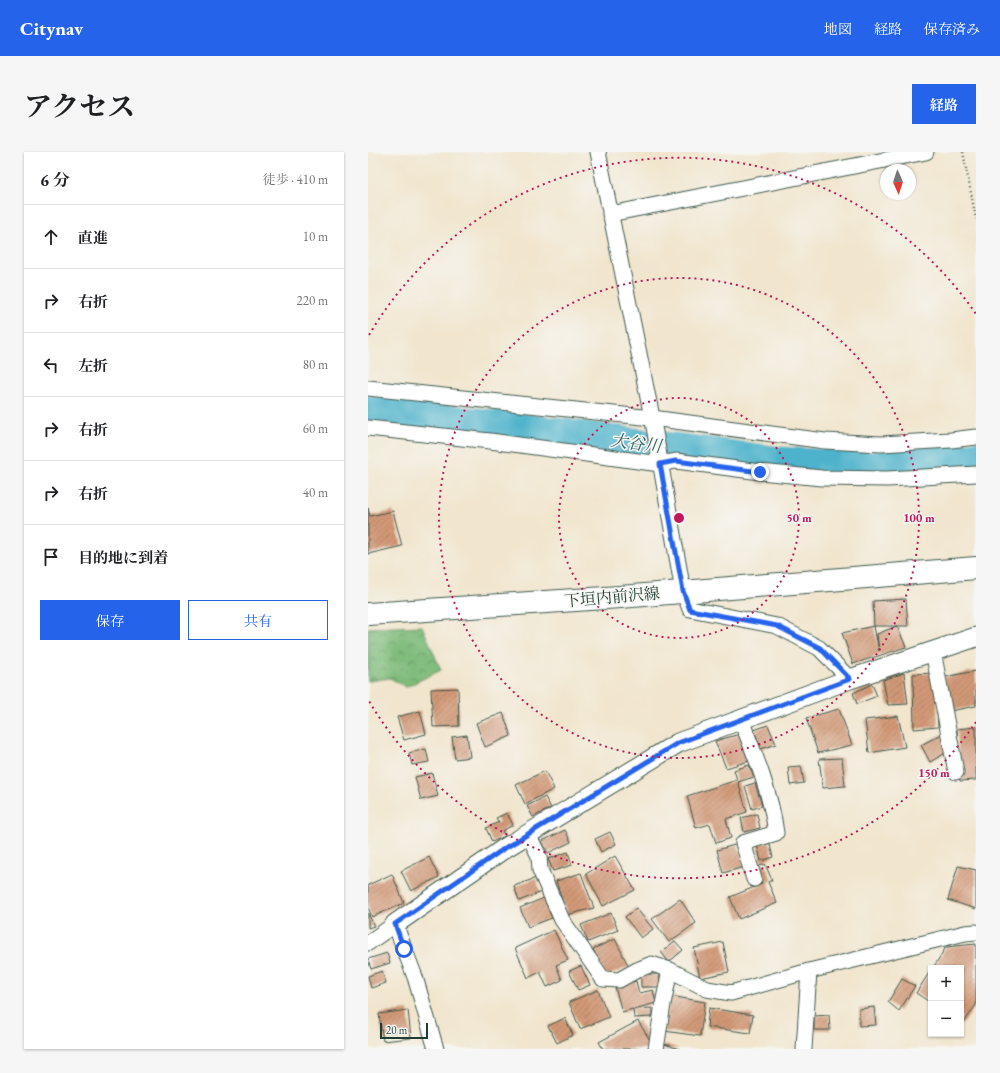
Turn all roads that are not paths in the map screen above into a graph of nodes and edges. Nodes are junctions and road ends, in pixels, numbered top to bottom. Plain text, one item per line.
1 (598, 152) edge
2 (926, 152) edge
3 (610, 214) junction
4 (368, 388) edge
5 (653, 423) junction
6 (368, 428) edge
7 (976, 437) edge
8 (659, 458) junction
9 (976, 474) edge
10 (976, 568) edge
11 (683, 591) junction
12 (368, 614) edge
13 (976, 637) edge
14 (934, 651) junction
15 (850, 679) junction
16 (741, 720) junction
17 (956, 772) dead end
18 (528, 834) junction
19 (754, 879) dead end
20 (395, 924) junction
21 (976, 932) edge
22 (368, 943) edge
23 (670, 970) junction
24 (809, 971) junction
25 (436, 1049) edge
26 (656, 1049) edge
27 (804, 1049) edge

1 - 3 street
2 - 3 street
3 - 5 street
4 - 5 street
5 - 7 street
5 - 8 street
6 - 8 street
8 - 9 street
8 - 11 street
10 - 11 main road, 下垣内前沢線
11 - 12 main road, 下垣内前沢線
11 - 15 street
13 - 14 street
14 - 15 street
14 - 17 street
15 - 16 street
16 - 18 street
16 - 19 street
18 - 20 street
18 - 23 street
20 - 22 street
20 - 25 street
21 - 24 street
23 - 24 street
23 - 26 street
24 - 27 street

